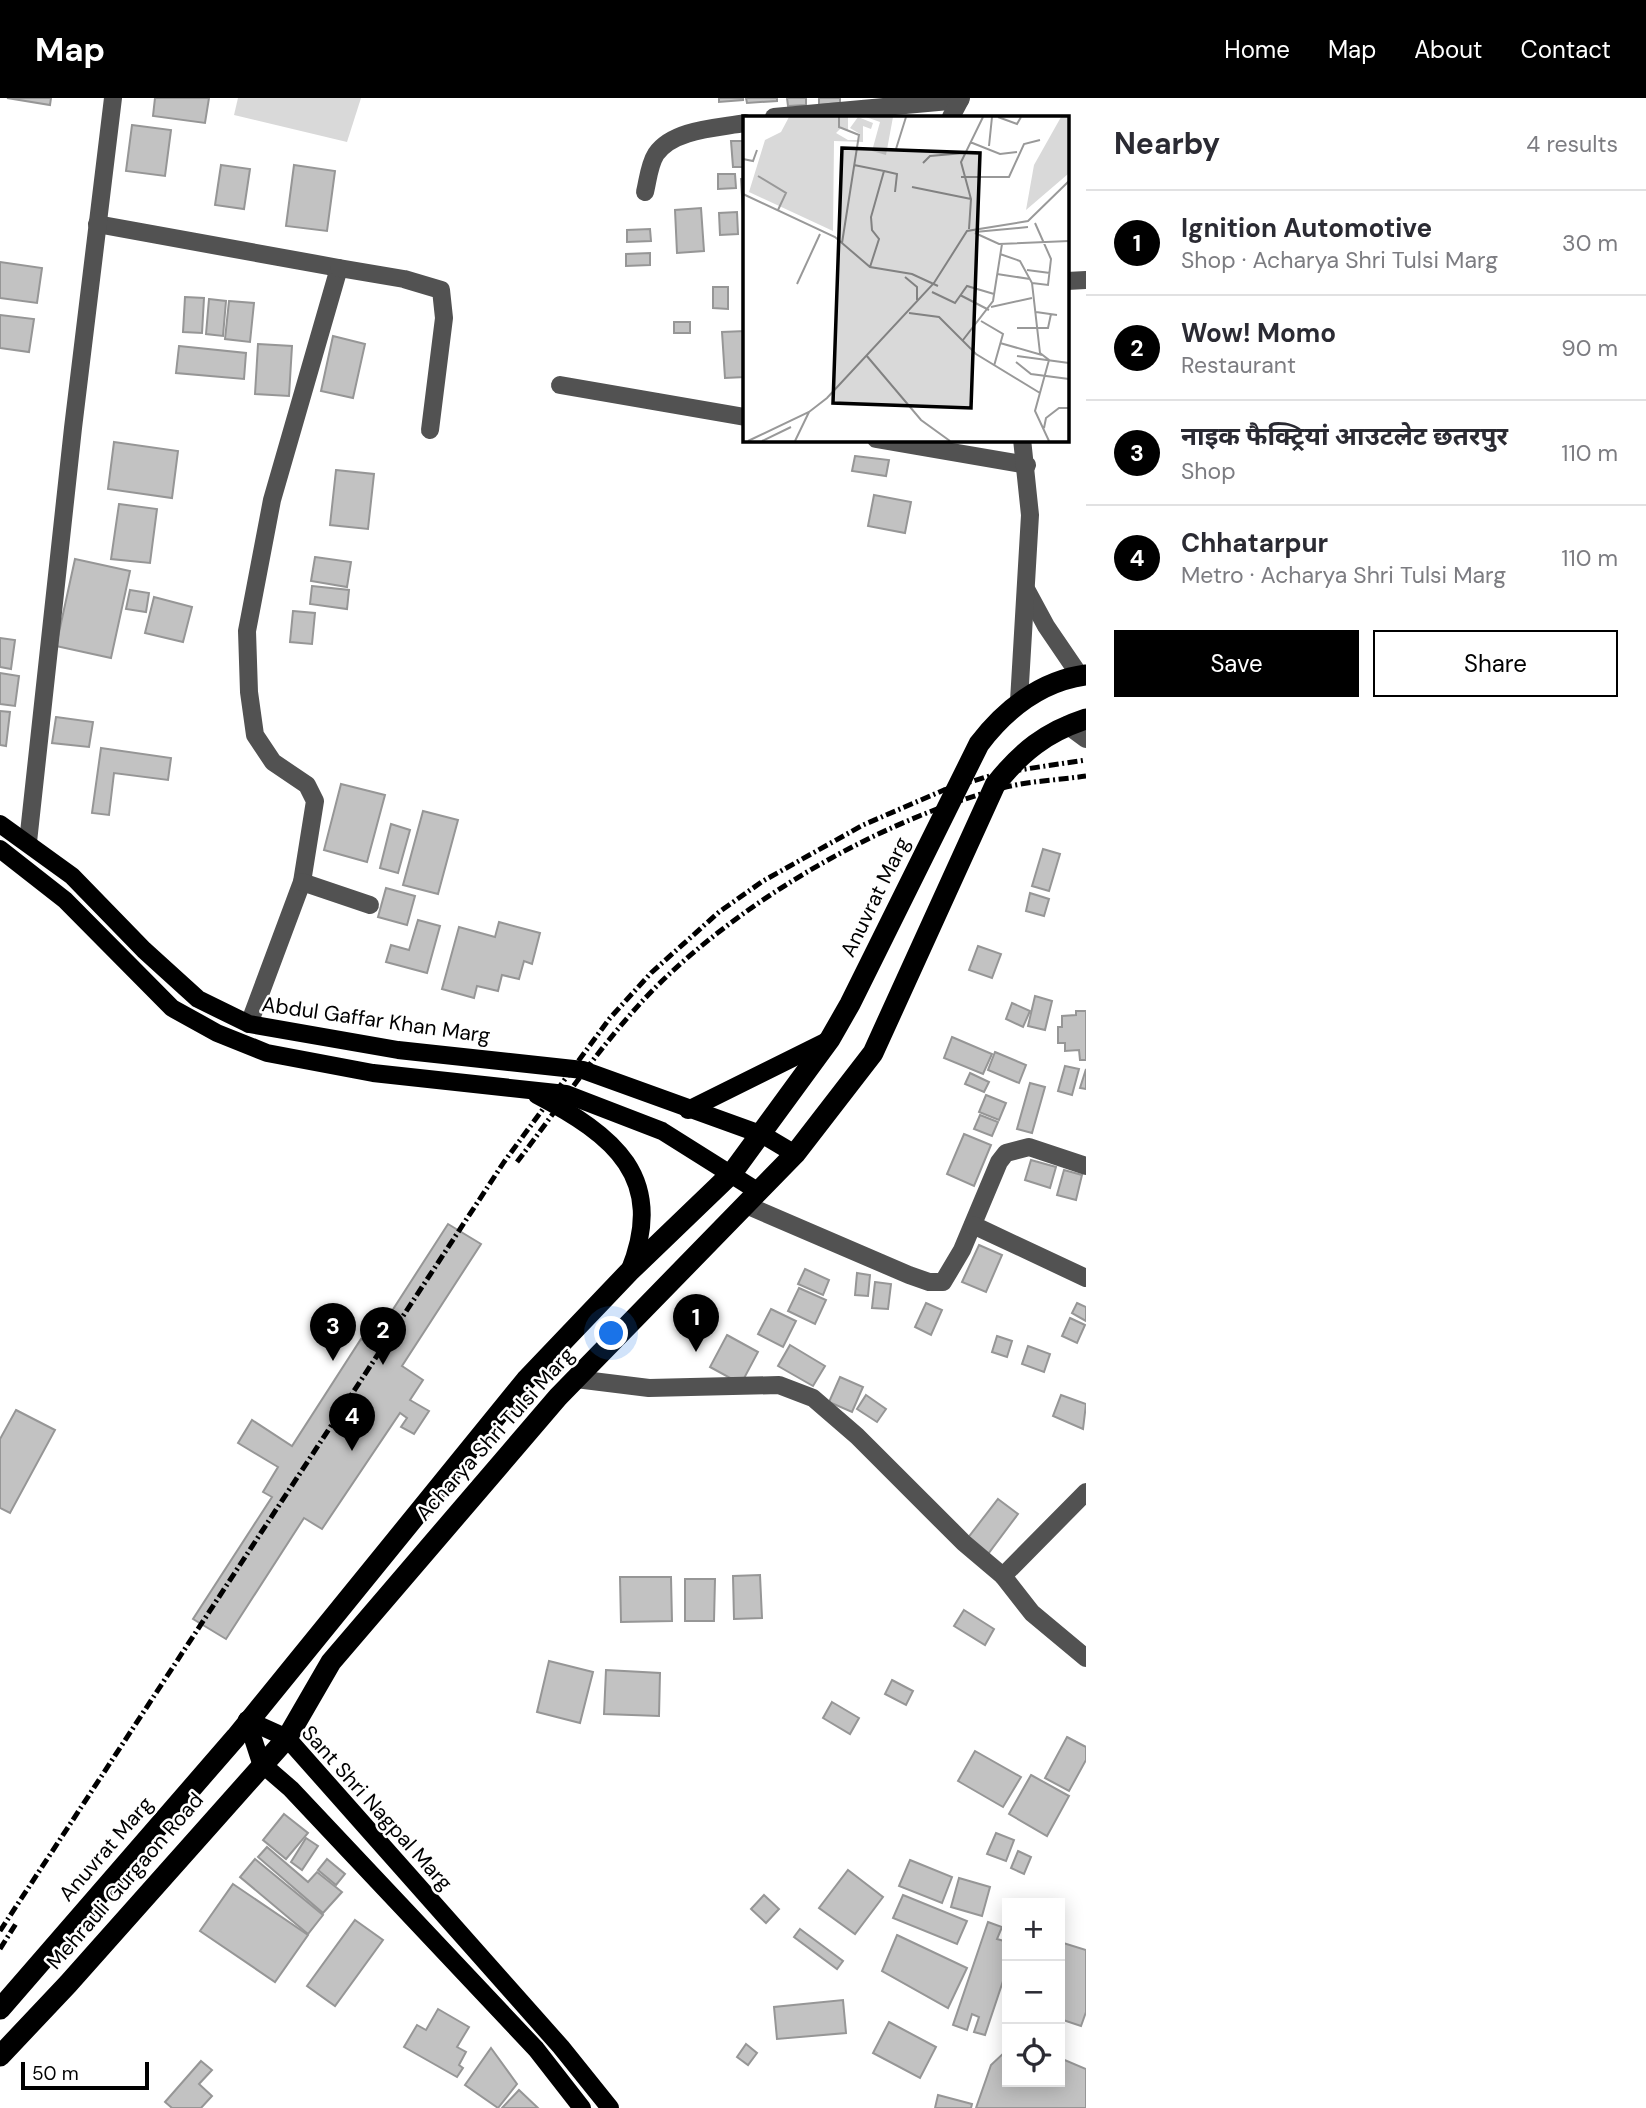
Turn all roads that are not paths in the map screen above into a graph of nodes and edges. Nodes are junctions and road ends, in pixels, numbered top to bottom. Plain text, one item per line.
1 (113, 98) edge
2 (961, 99) edge
3 (785, 116) edge
4 (952, 116) edge
5 (743, 123) edge
6 (645, 192) dead end
7 (96, 224) junction
8 (339, 268) junction
9 (1086, 280) edge
10 (1068, 281) edge
11 (560, 385) dead end
12 (743, 417) edge
13 (430, 430) dead end
14 (888, 441) edge
15 (1022, 441) edge
16 (1027, 465) junction
17 (1024, 586) junction
18 (1083, 676) edge
19 (1019, 701) junction
20 (1077, 722) edge
21 (1086, 739) edge
22 (0, 824) edge
23 (28, 842) junction
24 (0, 849) edge
25 (302, 882) junction
26 (370, 905) dead end
27 (250, 1024) junction
28 (830, 1038) junction
29 (533, 1093) junction
30 (688, 1110) junction
31 (763, 1135) junction
32 (795, 1154) junction
33 (1086, 1166) edge
34 (733, 1173) junction
35 (752, 1198) junction
36 (972, 1225) junction
37 (629, 1272) junction
38 (1086, 1278) edge
39 (576, 1378) junction
40 (1086, 1492) edge
41 (1003, 1577) junction
42 (1086, 1658) edge
43 (247, 1720) junction
44 (287, 1738) junction
45 (261, 1763) junction
46 (0, 2009) edge
47 (0, 2056) edge
48 (582, 2108) edge
49 (610, 2108) edge

1 - 7 street
2 - 3 street
2 - 4 street
5 - 6 street
7 - 8 street
7 - 23 street
8 - 13 street
8 - 25 street
9 - 10 street
11 - 12 street
14 - 16 street
15 - 16 street
16 - 17 street
17 - 18 street
17 - 19 street
18 - 19 highway, Anuvrat Marg
19 - 28 highway, Anuvrat Marg
20 - 21 street
20 - 32 highway
22 - 23 main road, Abdul Gaffar Khan Marg
23 - 27 main road, Abdul Gaffar Khan Marg
24 - 29 main road
25 - 26 street
25 - 27 street
27 - 30 main road, Abdul Gaffar Khan Marg
28 - 30 main road
28 - 31 highway, Anuvrat Marg
29 - 34 main road
29 - 37 main road
30 - 31 main road, Abdul Gaffar Khan Marg
31 - 32 main road, Abdul Gaffar Khan Marg
31 - 34 highway, Anuvrat Marg
32 - 35 highway, Acharya Shri Tulsi Marg
33 - 36 street
34 - 35 main road
34 - 37 highway, Acharya Shri Tulsi Marg
35 - 36 street
35 - 39 highway, Acharya Shri Tulsi Marg
36 - 38 street
37 - 43 highway, Acharya Shri Tulsi Marg
39 - 41 street
39 - 44 highway, Acharya Shri Tulsi Marg
40 - 41 street
41 - 42 street
43 - 44 main road, Sant Shri Nagpal Marg
43 - 45 main road
43 - 46 highway, Anuvrat Marg
44 - 45 highway, Mehrauli Gurgaon Road
44 - 49 main road, Sant Shri Nagpal Marg
45 - 47 highway, Mehrauli Gurgaon Road
45 - 48 main road

